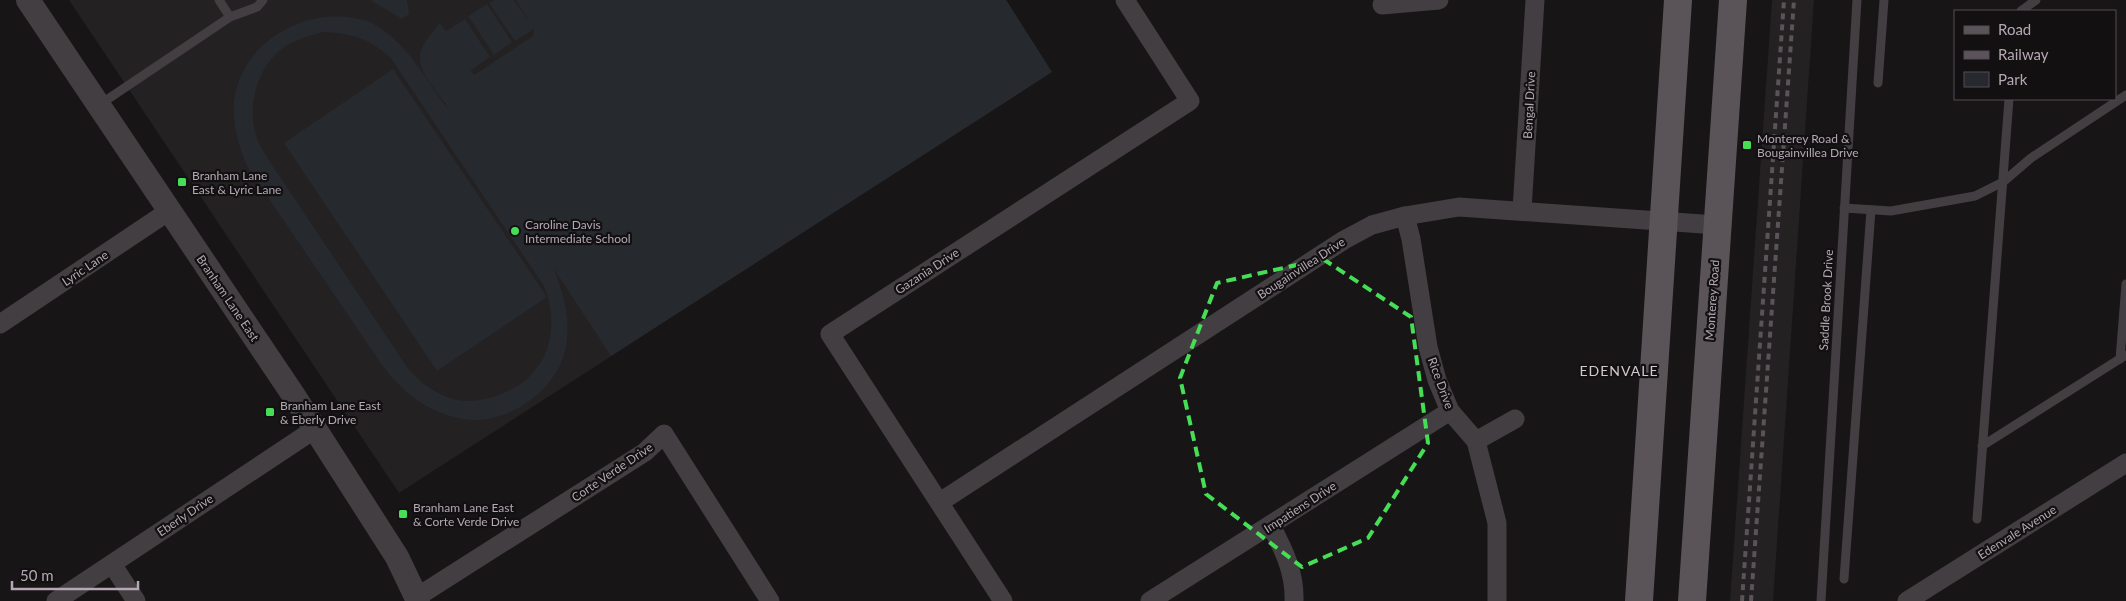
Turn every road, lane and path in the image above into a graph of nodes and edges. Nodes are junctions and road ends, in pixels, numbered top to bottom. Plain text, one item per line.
1 (28, 0) edge
2 (218, 0) edge
3 (263, 0) edge
4 (1126, 0) edge
5 (1439, 0) edge
6 (1529, 0) edge
7 (1535, 0) edge
8 (1678, 0) edge
9 (1733, 0) edge
10 (1857, 0) edge
11 (1884, 0) edge
12 (2036, 0) edge
13 (1382, 5) dead end
14 (2022, 10) edge
15 (230, 17) junction
16 (1878, 83) dead end
17 (2126, 95) edge
18 (2009, 100) edge
19 (99, 106) junction
20 (2003, 182) junction
21 (1844, 208) junction
22 (1522, 210) junction
23 (1871, 210) junction
24 (169, 211) junction
25 (1405, 216) junction
26 (1663, 222) junction
27 (1716, 225) junction
28 (2126, 284) edge
29 (0, 324) edge
30 (2123, 357) edge
31 (1450, 411) junction
32 (1515, 419) dead end
33 (315, 428) junction
34 (1476, 441) junction
35 (1982, 446) junction
36 (2126, 464) edge
37 (940, 502) junction
38 (1977, 519) dead end
39 (1271, 526) junction
40 (112, 564) junction
41 (1844, 580) dead end
42 (417, 599) edge
43 (56, 601) edge
44 (136, 601) edge
45 (770, 601) edge
46 (1003, 601) edge
47 (1150, 601) edge
48 (1294, 601) edge
49 (1497, 601) edge
50 (1639, 601) edge
51 (1692, 601) edge
52 (1821, 601) edge
53 (1907, 601) edge

1 - 19 street, Branham Lane East
2 - 15 lane
3 - 15 lane
4 - 37 street, Gazania Drive
5 - 13 street
6 - 7 street
7 - 22 street, Bengal Drive
8 - 26 main road
9 - 27 main road, Monterey Road
10 - 21 lane, Saddle Brook Drive
11 - 16 lane
12 - 14 lane
15 - 19 lane
17 - 20 lane
18 - 20 lane
19 - 24 street, Branham Lane East
20 - 23 lane
20 - 35 lane
21 - 23 lane
21 - 52 lane, Saddle Brook Drive
22 - 25 street, Bougainvillea Drive
22 - 26 street, Bougainvillea Drive
23 - 41 lane
24 - 29 street, Lyric Lane
24 - 33 street, Branham Lane East
25 - 31 street, Rice Drive
25 - 37 street, Bougainvillea Drive
26 - 27 street, Bougainvillea Drive
26 - 50 main road
27 - 51 main road, Monterey Road
28 - 30 lane
30 - 35 lane
31 - 34 street, Rice Drive
31 - 39 street, Impatiens Drive
32 - 34 street
33 - 40 street, Eberly Drive
33 - 42 street, Branham Lane East
34 - 49 street, Rice Drive
35 - 38 lane
36 - 53 street, Edenvale Avenue
37 - 46 street, Gazania Drive
39 - 47 street, Impatiens Drive
39 - 48 street
40 - 43 street, Eberly Drive
40 - 44 street
42 - 45 street, Corte Verde Drive

